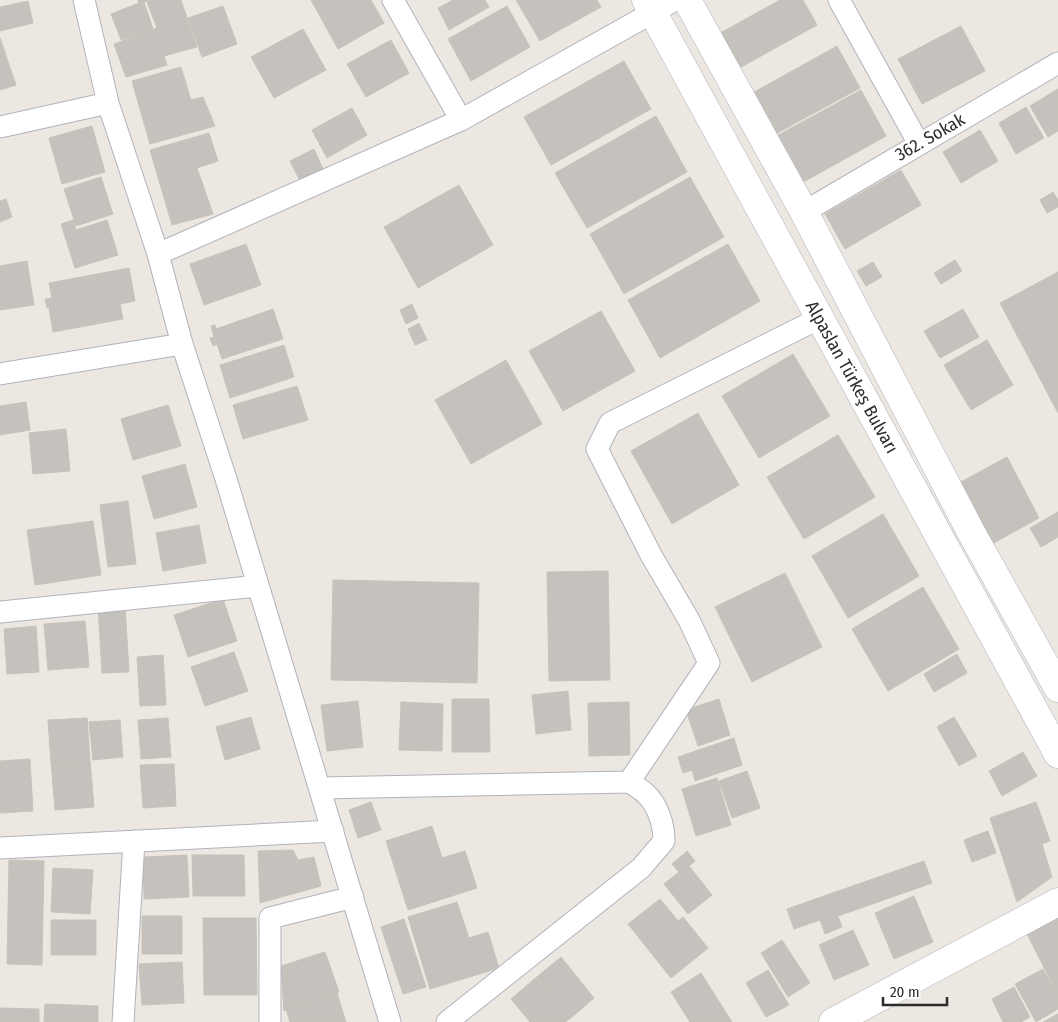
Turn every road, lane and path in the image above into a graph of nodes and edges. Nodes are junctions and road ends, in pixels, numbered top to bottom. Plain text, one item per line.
1 (84, 0) edge
2 (393, 0) edge
3 (687, 0) edge
4 (839, 0) edge
5 (657, 4) edge
6 (1058, 63) edge
7 (108, 103) junction
8 (461, 120) junction
9 (0, 127) edge
10 (919, 144) junction
11 (804, 212) junction
12 (158, 254) junction
13 (820, 318) junction
14 (182, 344) junction
15 (0, 374) edge
16 (258, 586) junction
17 (0, 612) edge
18 (1058, 688) edge
19 (1058, 754) edge
20 (629, 782) junction
21 (320, 788) junction
22 (333, 831) junction
23 (134, 841) junction
24 (0, 848) edge
25 (353, 897) junction
26 (1058, 902) edge
27 (123, 1022) edge
28 (270, 1022) edge
29 (390, 1022) edge
30 (447, 1022) edge
31 (833, 1022) edge

1 - 7 street
2 - 8 street
3 - 11 main road, Alpaslan Türkeş Bulvarı
4 - 10 street
5 - 8 street
5 - 13 main road, Alpaslan Türkeş Bulvarı
6 - 10 street, 362. Sokak
7 - 9 street
7 - 12 street
8 - 12 street
10 - 11 street, 362. Sokak
11 - 18 main road, Alpaslan Türkeş Bulvarı
12 - 14 street
13 - 19 main road, Alpaslan Türkeş Bulvarı
13 - 20 street
14 - 15 street
14 - 16 street
16 - 17 street
16 - 21 street
20 - 21 street
20 - 30 street
21 - 22 street
22 - 23 street
22 - 25 street
23 - 24 street
23 - 27 street
25 - 28 street
25 - 29 street
26 - 31 main road

